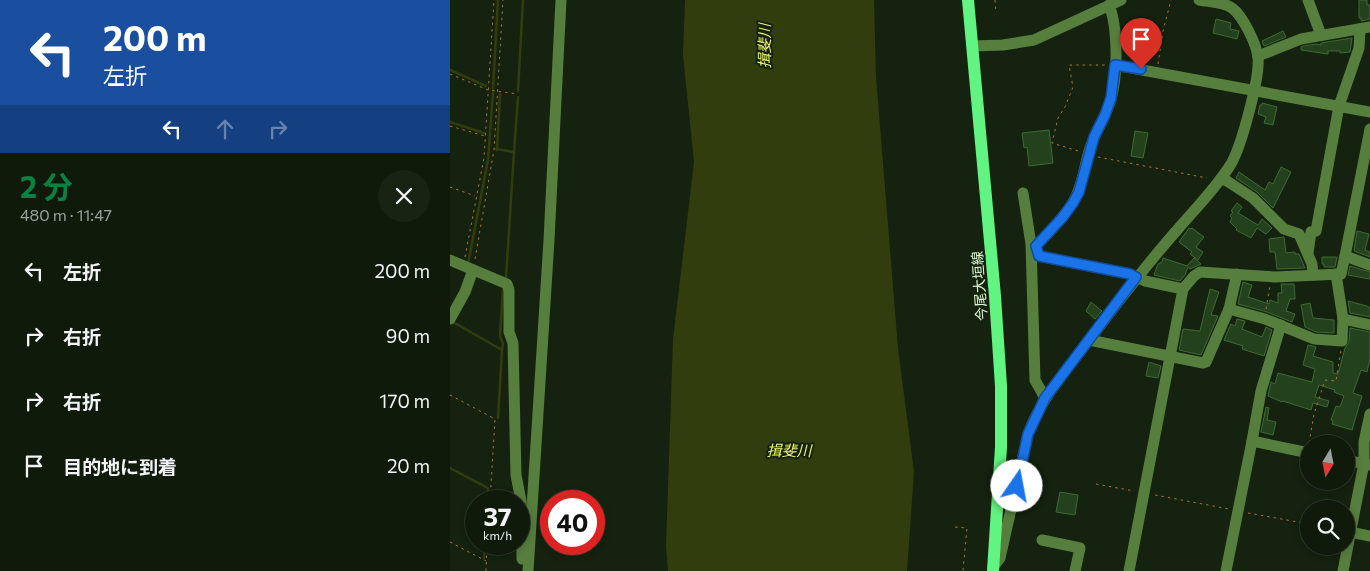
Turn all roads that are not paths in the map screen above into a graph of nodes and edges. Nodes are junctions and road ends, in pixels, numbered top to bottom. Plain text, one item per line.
1 (561, 0) edge
2 (968, 0) edge
3 (1120, 0) edge
4 (1200, 0) edge
5 (1308, 0) edge
6 (1227, 3) edge
7 (1109, 5) junction
8 (1365, 28) edge
9 (1321, 35) junction
10 (973, 46) junction
11 (1258, 56) junction
12 (1115, 65) junction
13 (1254, 90) junction
14 (1340, 106) junction
15 (1370, 112) edge
16 (1370, 129) edge
17 (1218, 181) junction
18 (1023, 193) dead end
19 (1308, 253) junction
20 (1345, 256) junction
21 (450, 260) edge
22 (1370, 265) edge
23 (468, 268) junction
24 (1237, 274) junction
25 (1336, 274) junction
26 (1313, 275) junction
27 (1136, 277) junction
28 (1183, 289) junction
29 (1229, 309) junction
30 (1343, 319) junction
31 (450, 320) edge
32 (1370, 325) edge
33 (1281, 326) junction
34 (1089, 340) junction
35 (1170, 357) junction
36 (1045, 398) junction
37 (1370, 414) edge
38 (1252, 441) junction
39 (1300, 451) edge
40 (1367, 464) edge
41 (1355, 512) edge
42 (1355, 533) edge
43 (1370, 536) edge
44 (1042, 540) dead end
45 (1346, 555) edge
46 (993, 569) edge
47 (522, 571) edge
48 (528, 571) edge
49 (1075, 571) edge
50 (1129, 571) edge
51 (1226, 571) edge
52 (1343, 571) edge

1 - 48 street
2 - 10 main road, 今尾大垣線
3 - 7 street
4 - 6 street
5 - 9 street
6 - 11 street
7 - 10 street
7 - 12 street
8 - 9 street
8 - 14 street
9 - 11 street
10 - 46 main road, 今尾大垣線
11 - 13 street
12 - 13 street
12 - 27 street
13 - 14 street
13 - 17 street
14 - 15 street
14 - 19 street
16 - 20 street
17 - 19 street
17 - 27 street
18 - 36 street
19 - 26 street
20 - 22 street
20 - 25 street
21 - 23 street
23 - 31 street
23 - 47 street
24 - 26 street
24 - 28 street
24 - 29 street
25 - 26 street
25 - 30 street
27 - 28 street
27 - 34 street
28 - 35 street
29 - 33 street
29 - 35 street
30 - 32 street
30 - 33 street
33 - 38 street
34 - 35 street
34 - 36 street
35 - 50 street
36 - 46 street
37 - 40 street
38 - 39 street
38 - 51 street
40 - 41 street
42 - 43 street
44 - 49 street
45 - 52 street

